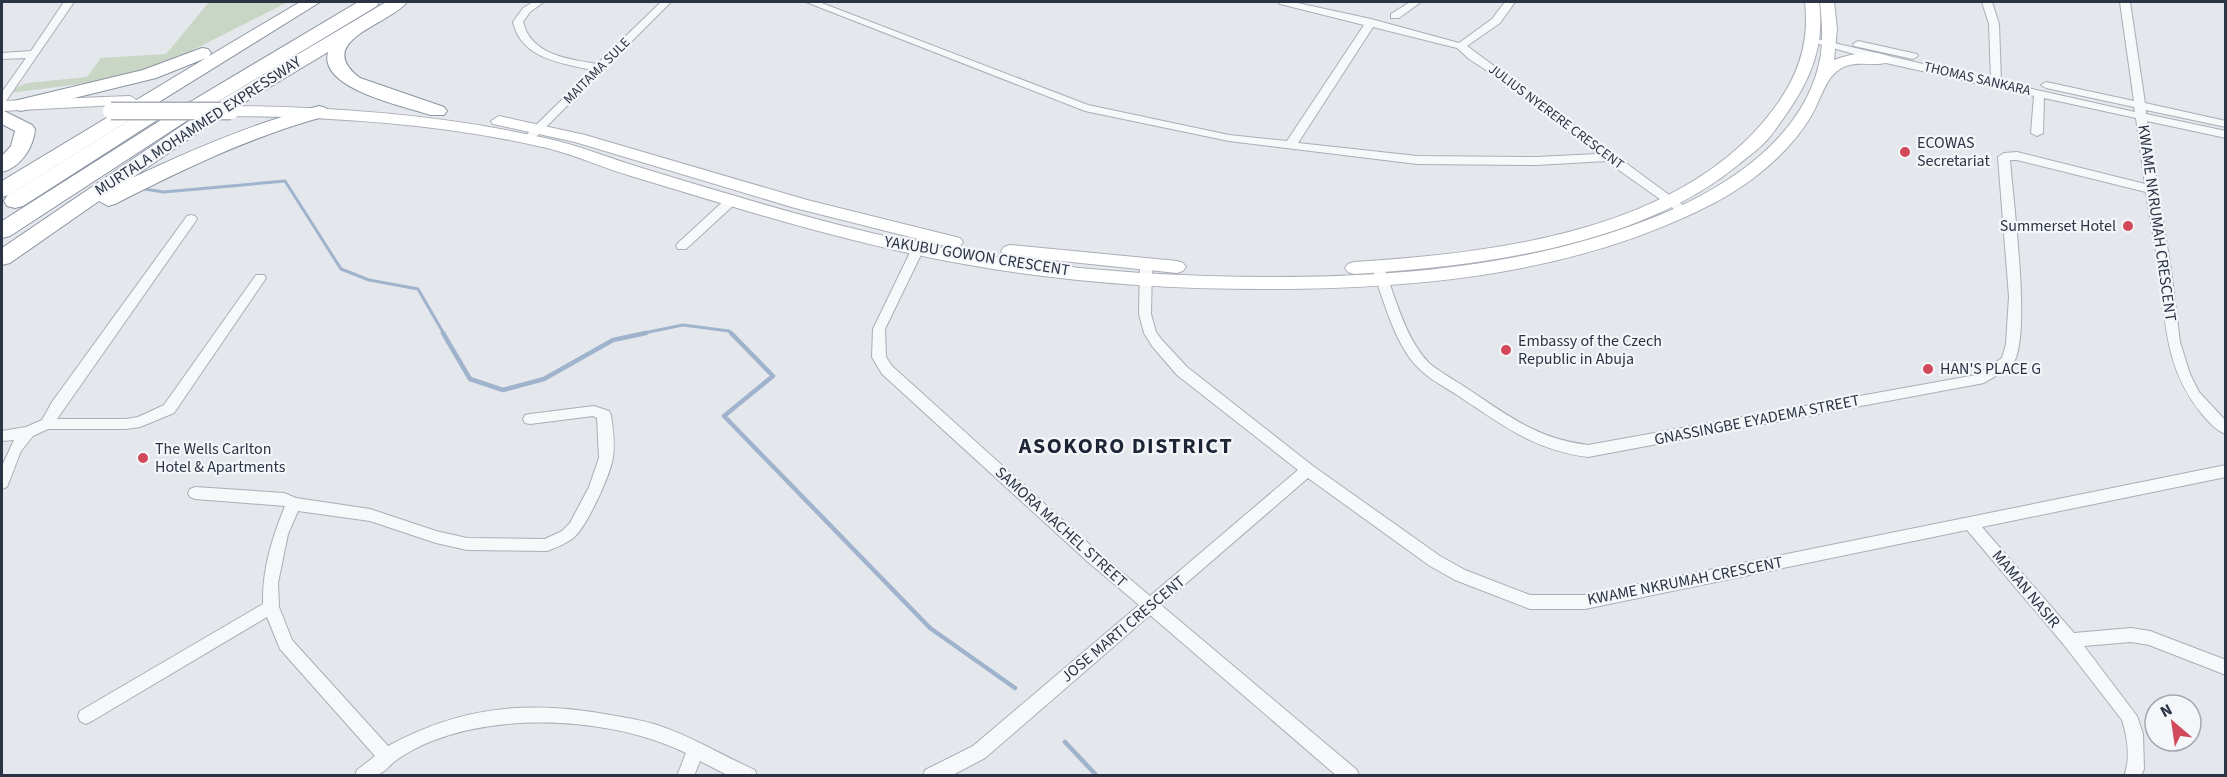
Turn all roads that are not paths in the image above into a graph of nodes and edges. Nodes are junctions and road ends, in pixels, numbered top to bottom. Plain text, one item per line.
1 (69, 2) edge
2 (311, 2) edge
3 (339, 2) edge
4 (370, 2) edge
5 (399, 2) edge
6 (539, 2) edge
7 (666, 2) edge
8 (812, 2) edge
9 (1283, 2) edge
10 (1416, 2) edge
11 (1509, 2) edge
12 (1812, 2) edge
13 (1827, 2) edge
14 (1987, 2) edge
15 (2125, 2) edge
16 (1311, 5) edge
17 (1395, 16) dead end
18 (282, 19) junction
19 (1371, 22) junction
20 (354, 28) junction
21 (1814, 38) junction
22 (321, 39) junction
23 (1831, 42) junction
24 (1461, 46) junction
25 (34, 54) junction
26 (2, 56) edge
27 (1886, 60) junction
28 (599, 68) junction
29 (1826, 73) junction
30 (1996, 79) junction
31 (240, 92) junction
32 (2039, 93) junction
33 (2, 99) edge
34 (21, 105) junction
35 (2, 106) edge
36 (2140, 110) junction
37 (437, 111) junction
38 (319, 112) junction
39 (2, 116) edge
40 (2226, 124) edge
41 (133, 126) junction
42 (540, 128) junction
43 (2037, 133) dead end
44 (2226, 135) edge
45 (527, 140) junction
46 (1290, 146) junction
47 (1608, 157) junction
48 (2, 166) edge
49 (2, 190) edge
50 (2153, 190) junction
51 (733, 199) junction
52 (1670, 200) junction
53 (1684, 211) junction
54 (191, 219) dead end
55 (2, 225) edge
56 (921, 242) junction
57 (682, 246) dead end
58 (2, 258) edge
59 (1145, 272) junction
60 (1380, 273) junction
61 (261, 278) dead end
62 (530, 420) dead end
63 (47, 424) junction
64 (2226, 429) edge
65 (28, 432) junction
66 (2, 436) edge
67 (1308, 471) junction
68 (2226, 471) edge
69 (2, 483) edge
70 (195, 493) dead end
71 (293, 504) junction
72 (1971, 524) junction
73 (1151, 606) junction
74 (271, 608) junction
75 (2070, 640) junction
76 (2226, 668) edge
77 (86, 716) dead end
78 (696, 749) junction
79 (385, 755) junction
80 (363, 776) edge
81 (685, 776) edge
82 (749, 776) edge
83 (931, 776) edge
84 (1351, 776) edge
85 (2132, 776) edge

1 - 25 street
2 - 18 highway
3 - 41 highway, MURTALA MOHAMMED EXPRESSWAY
4 - 22 highway, MURTALA MOHAMMED EXPRESSWAY
5 - 20 highway, MURTALA MOHAMMED EXPRESSWAY
6 - 28 street
7 - 28 street, MAITAMA SULE
8 - 46 street
9 - 16 street, JULIUS NYERERE CRESCENT
10 - 17 street
11 - 24 street
12 - 21 main road, YAKUBU GOWON CRESCENT
13 - 23 main road, YAKUBU GOWON CRESCENT
14 - 30 street
15 - 36 street, KWAME NKRUMAH CRESCENT
16 - 19 street, JULIUS NYERERE CRESCENT
18 - 34 highway
18 - 49 highway
19 - 24 street, JULIUS NYERERE CRESCENT
19 - 46 street
20 - 22 highway, MURTALA MOHAMMED EXPRESSWAY
20 - 37 highway
21 - 23 street
21 - 52 main road, YAKUBU GOWON CRESCENT
22 - 31 highway, MURTALA MOHAMMED EXPRESSWAY
22 - 58 highway, MURTALA MOHAMMED EXPRESSWAY
23 - 27 street, THOMAS SANKARA
23 - 29 main road, YAKUBU GOWON CRESCENT
23 - 30 street
24 - 47 street, JULIUS NYERERE CRESCENT
25 - 26 street
25 - 33 street
27 - 29 main road
27 - 30 street, THOMAS SANKARA
28 - 42 street, MAITAMA SULE
29 - 53 main road, YAKUBU GOWON CRESCENT
30 - 32 street, THOMAS SANKARA
30 - 36 street
31 - 34 main road, YAKUBU GOWON CRESCENT
31 - 37 main road, YAKUBU GOWON CRESCENT
31 - 55 highway, MURTALA MOHAMMED EXPRESSWAY
32 - 36 street, THOMAS SANKARA
32 - 43 street
34 - 35 main road, YAKUBU GOWON CRESCENT
36 - 40 street
36 - 44 street
36 - 50 street, KWAME NKRUMAH CRESCENT
37 - 42 main road, YAKUBU GOWON CRESCENT
38 - 39 main road, YAKUBU GOWON CRESCENT, bridge
38 - 45 main road, YAKUBU GOWON CRESCENT
38 - 58 highway
39 - 48 highway
41 - 49 highway
41 - 55 highway, MURTALA MOHAMMED EXPRESSWAY
42 - 45 street, MAITAMA SULE
42 - 56 main road, YAKUBU GOWON CRESCENT
45 - 51 main road, YAKUBU GOWON CRESCENT
46 - 47 street
47 - 52 street, JULIUS NYERERE CRESCENT
50 - 60 street, GNASSINGBE EYADEMA STREET
50 - 64 street, KWAME NKRUMAH CRESCENT
51 - 56 main road, YAKUBU GOWON CRESCENT
51 - 57 street
52 - 53 street, JULIUS NYERERE CRESCENT
52 - 60 main road, YAKUBU GOWON CRESCENT
53 - 60 main road, YAKUBU GOWON CRESCENT
54 - 63 street
56 - 59 main road, YAKUBU GOWON CRESCENT
56 - 73 street, SAMORA MACHEL STREET
59 - 60 main road, YAKUBU GOWON CRESCENT
59 - 67 street, KWAME NKRUMAH CRESCENT
61 - 63 street
62 - 71 street
63 - 65 street
65 - 66 street
65 - 69 street
67 - 72 street, KWAME NKRUMAH CRESCENT
67 - 73 street, JOSE MARTI CRESCENT
68 - 72 street, KWAME NKRUMAH CRESCENT
70 - 71 street
71 - 74 street
72 - 75 street, MAMAN NASIR
73 - 83 street, JOSE MARTI CRESCENT
73 - 84 street, SAMORA MACHEL STREET
74 - 77 street
74 - 79 street
75 - 76 street, MAMAN NASIR
75 - 85 street
78 - 79 street
78 - 81 street
78 - 82 street
79 - 80 street

